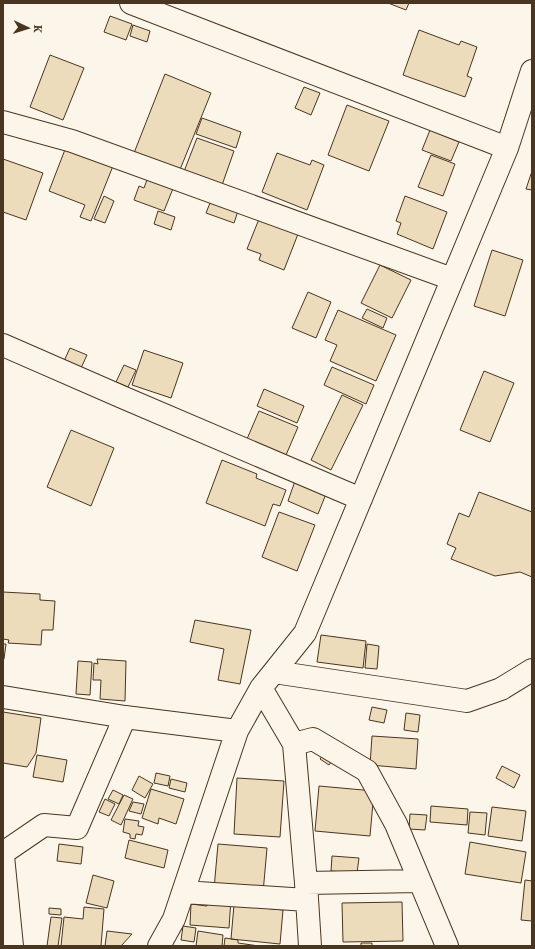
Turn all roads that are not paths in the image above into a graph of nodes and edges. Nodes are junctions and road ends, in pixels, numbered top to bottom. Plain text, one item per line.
1 (131, 3) edge
2 (532, 71) edge
3 (3, 122) edge
4 (507, 148) junction
5 (452, 279) junction
6 (3, 345) edge
7 (361, 499) junction
8 (532, 670) edge
9 (267, 680) junction
10 (3, 697) edge
11 (125, 717) junction
12 (237, 730) junction
13 (294, 744) junction
14 (3, 853) edge
15 (3, 856) edge
16 (419, 881) junction
17 (307, 891) junction
18 (183, 892) junction
19 (12, 946) edge
20 (159, 946) edge
21 (310, 946) edge
22 (447, 946) edge

1 - 4 street
2 - 4 street
3 - 5 street
4 - 5 street
5 - 7 street
6 - 7 street
7 - 9 street
8 - 9 street
9 - 12 street
9 - 13 street
10 - 11 street
11 - 12 street
11 - 14 street
12 - 18 street
13 - 16 street
13 - 17 street
15 - 19 street
16 - 17 street
16 - 22 street
17 - 18 street
17 - 21 street
18 - 20 street

